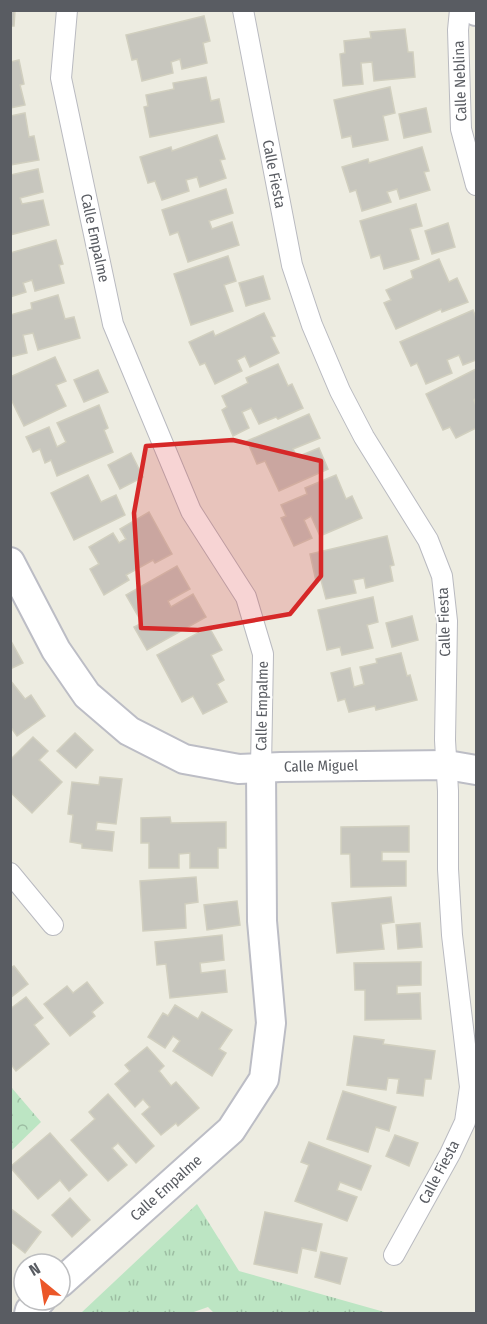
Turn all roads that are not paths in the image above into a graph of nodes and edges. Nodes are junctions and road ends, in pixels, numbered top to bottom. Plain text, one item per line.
1 (67, 10) edge
2 (243, 10) edge
3 (460, 10) edge
4 (477, 185) edge
5 (10, 562) edge
6 (447, 765) junction
7 (261, 768) junction
8 (477, 770) edge
9 (10, 873) edge
10 (53, 926) dead end
11 (394, 1255) dead end
12 (72, 1272) edge

1 - 7 street, Calle Empalme
2 - 6 street, Calle Fiesta
3 - 4 street, Calle Neblina
5 - 7 street, Calle Miguel
6 - 7 street, Calle Miguel
6 - 8 street, Calle Miguel
6 - 11 street, Calle Fiesta
7 - 12 street, Calle Empalme
9 - 10 street

